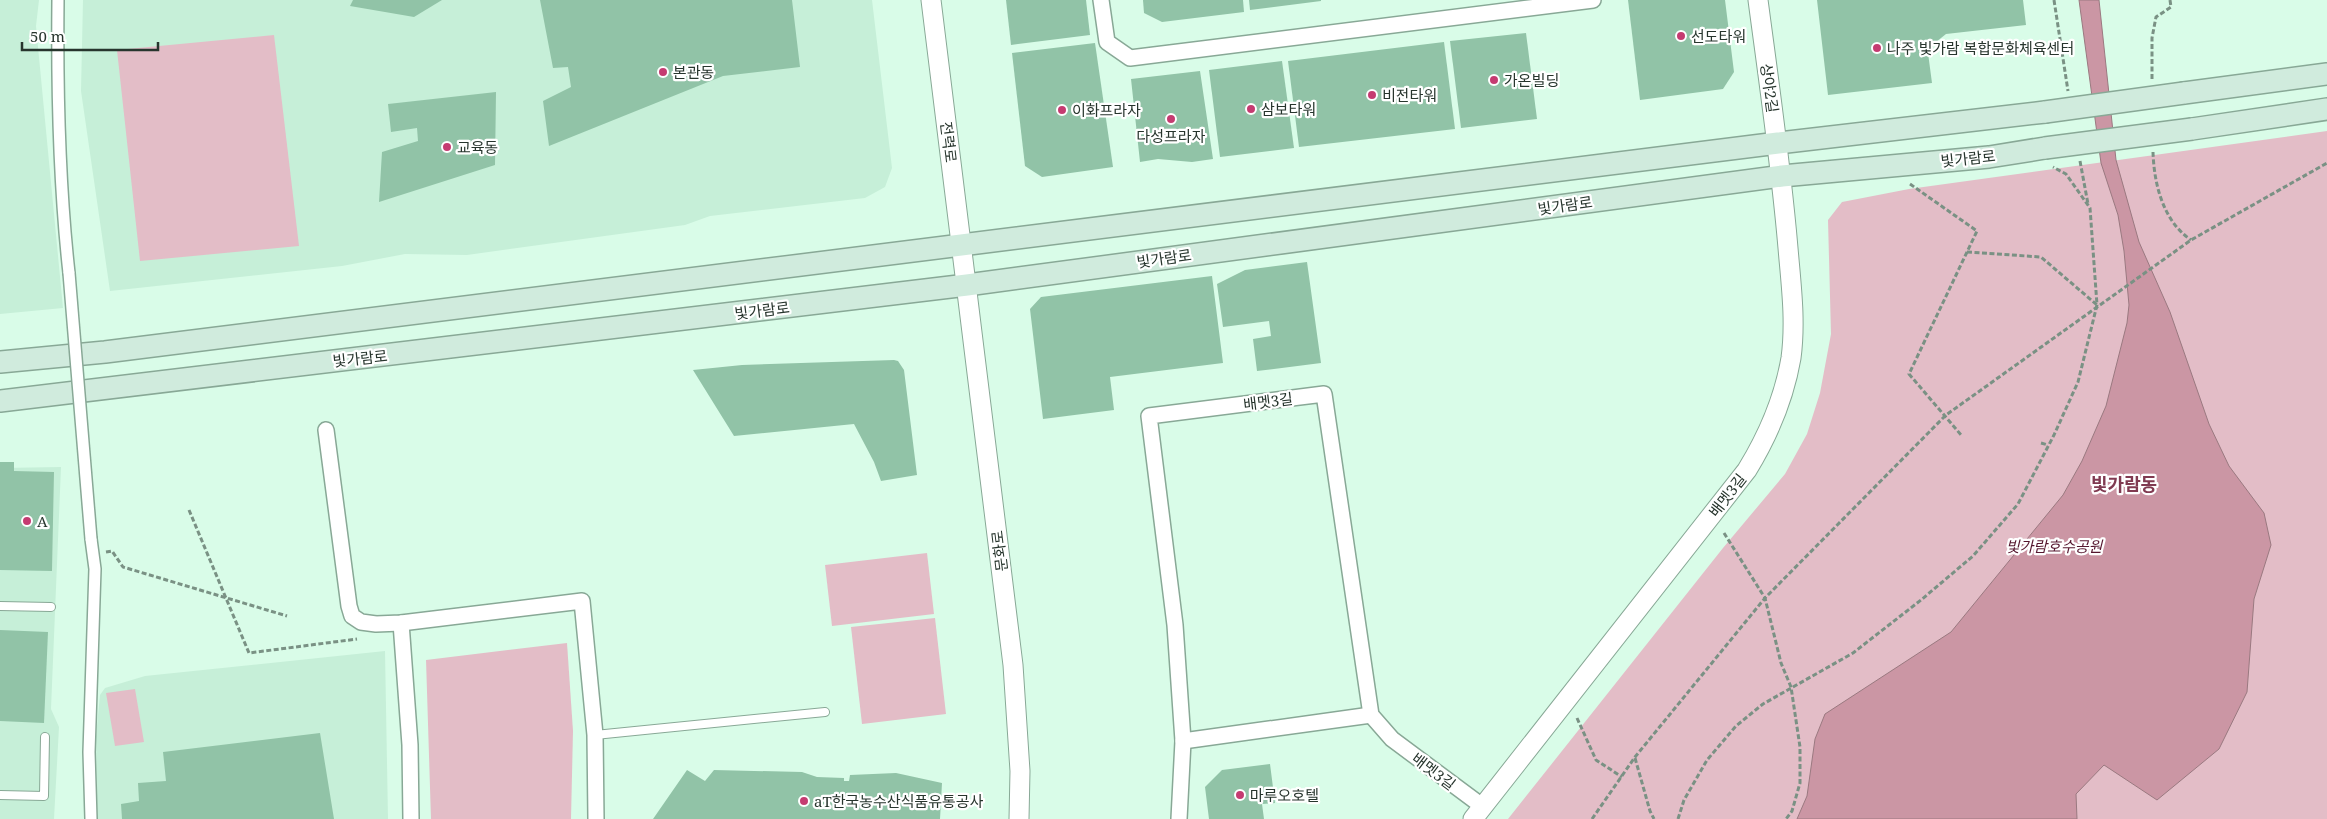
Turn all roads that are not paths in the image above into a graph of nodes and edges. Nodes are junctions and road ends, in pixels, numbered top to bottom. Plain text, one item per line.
1 (58, 0) edge
2 (931, 0) edge
3 (1101, 0) edge
4 (1593, 0) edge
5 (1758, 0) edge
6 (2327, 74) edge
7 (2327, 110) edge
8 (1778, 143) junction
9 (1782, 176) junction
10 (962, 244) junction
11 (967, 285) junction
12 (0, 362) edge
13 (0, 401) edge
14 (326, 430) dead end
15 (0, 606) edge
16 (51, 607) dead end
17 (401, 623) junction
18 (825, 712) dead end
19 (1371, 715) junction
20 (595, 735) junction
21 (45, 737) dead end
22 (1183, 741) junction
23 (0, 795) edge
24 (1477, 813) edge
25 (91, 819) edge
26 (411, 819) edge
27 (596, 819) edge
28 (1019, 819) edge
29 (1178, 819) edge

1 - 25 street, bridge
2 - 10 street, 전력로
3 - 4 street
5 - 8 street, 상야2길
6 - 8 main road, bridge
7 - 9 main road, 빛가람로, bridge
8 - 9 street, 상야2길
8 - 10 main road
9 - 11 main road, 빛가람로
9 - 24 street, 배멧3길
10 - 11 street, 전력로
10 - 12 main road
11 - 13 main road, 빛가람로
11 - 28 street, 문화로
14 - 17 street
15 - 16 lane
17 - 20 street
17 - 26 street
18 - 20 lane
19 - 22 street
19 - 22 street, 배멧3길
19 - 24 street, 배멧3길
20 - 27 street
21 - 23 lane
22 - 29 street, 배멧3길

